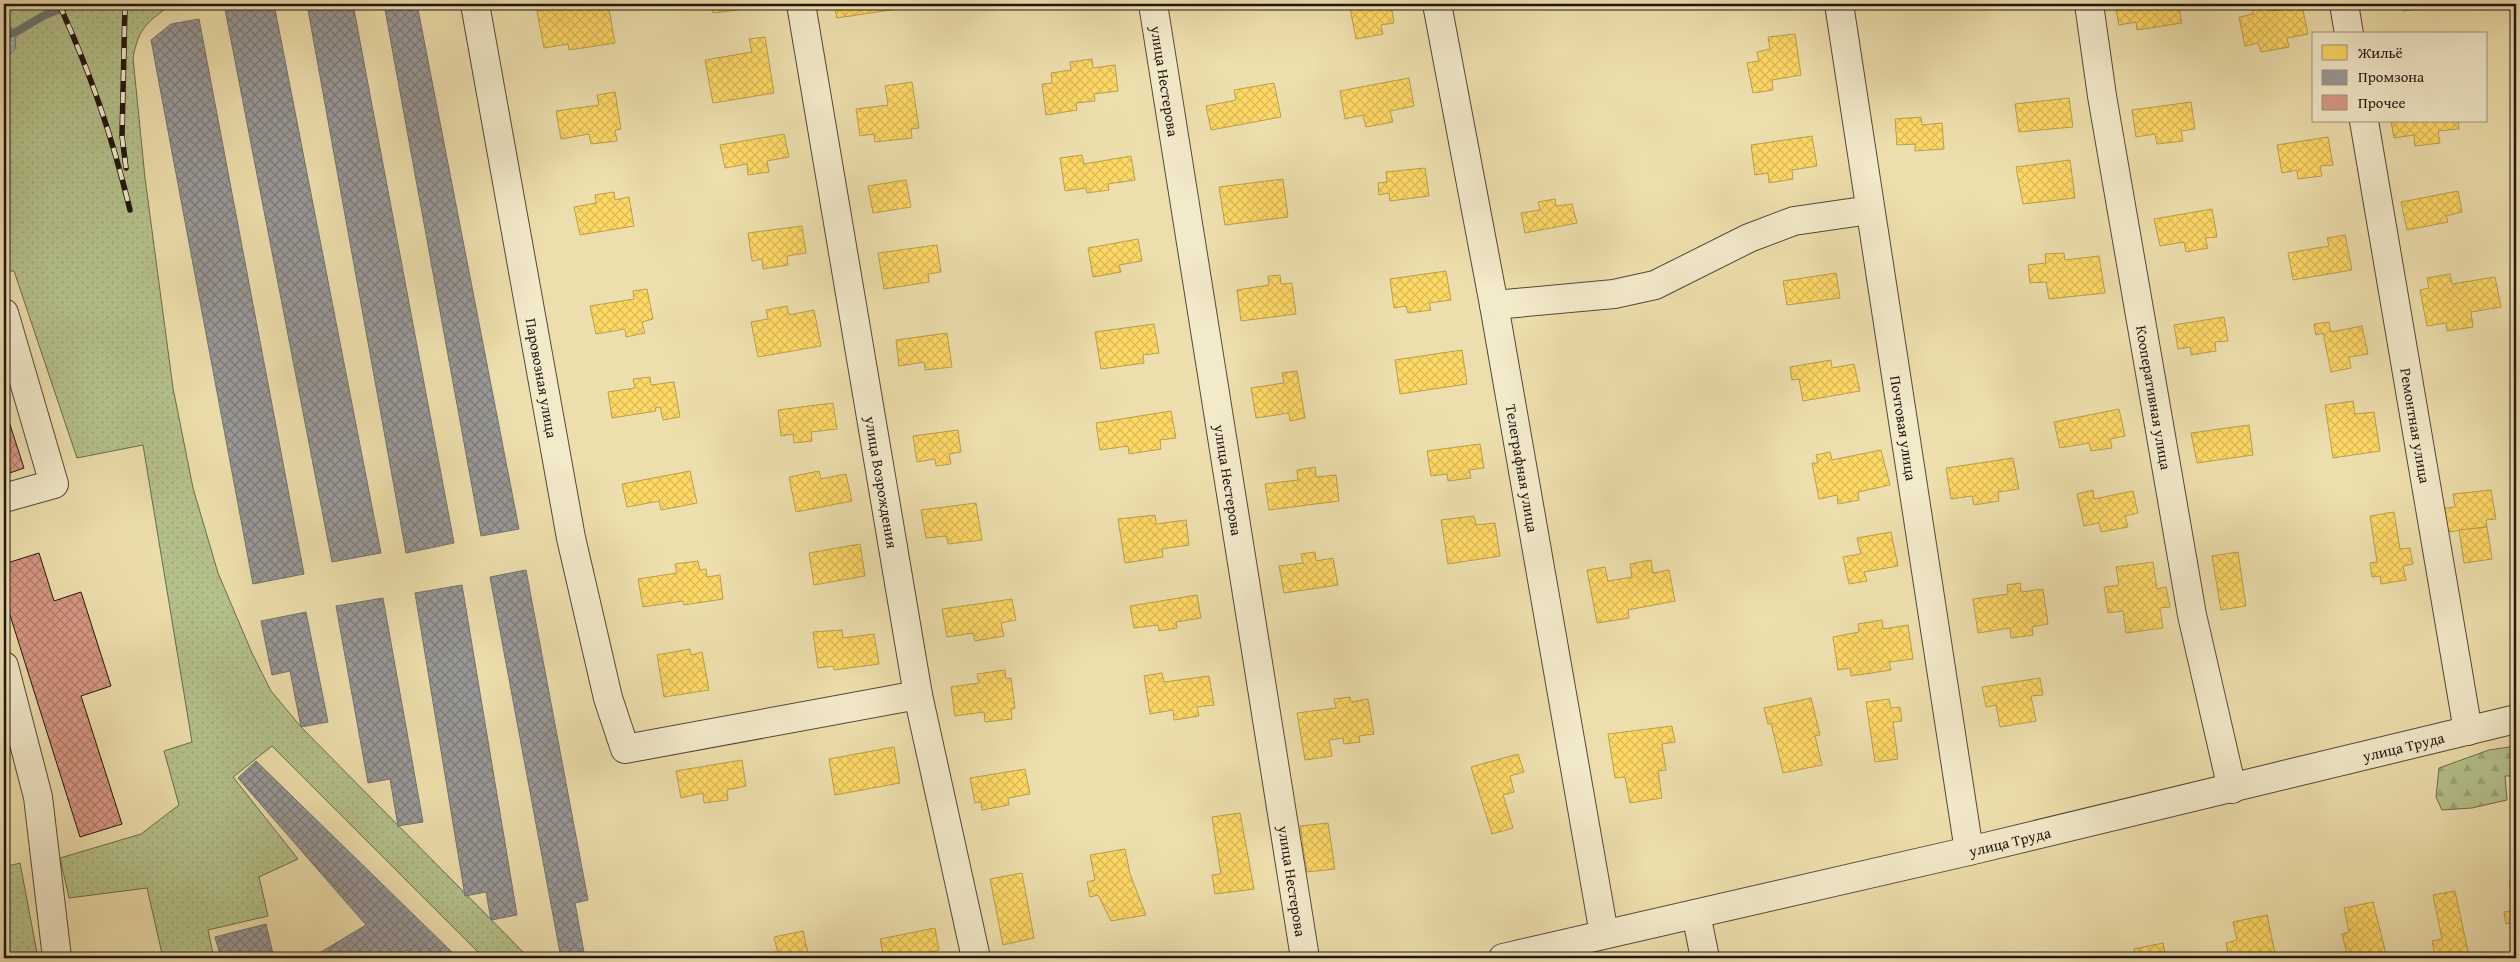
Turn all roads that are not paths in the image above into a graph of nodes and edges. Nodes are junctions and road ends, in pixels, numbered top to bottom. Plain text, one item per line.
1 (475, 4) edge
2 (801, 4) edge
3 (1153, 4) edge
4 (1437, 4) edge
5 (1839, 4) edge
6 (2089, 4) edge
7 (2344, 4) edge
8 (2349, 32) edge
9 (2364, 122) edge
10 (1870, 210) junction
11 (1494, 305) junction
12 (4, 313) edge
13 (4, 498) edge
14 (4, 666) edge
15 (918, 695) junction
16 (2516, 719) edge
17 (2468, 731) junction
18 (2232, 789) junction
19 (1969, 851) junction
20 (1696, 914) junction
21 (1604, 934) junction
22 (57, 958) edge
23 (976, 958) edge
24 (1305, 958) edge
25 (1503, 958) edge
26 (1705, 958) edge

1 - 15 street, Паровозная улица
2 - 15 street, улица Возрождения
3 - 24 street, улица Нестерова
4 - 11 street, Телеграфная улица
5 - 10 street, Почтовая улица
6 - 18 street, Кооперативная улица
7 - 8 street
9 - 17 street, Ремонтная улица
10 - 11 street
10 - 19 street, Почтовая улица
11 - 21 street, Телеграфная улица
12 - 13 street
14 - 22 street
15 - 23 street, улица Возрождения
16 - 17 street, улица Труда
17 - 18 street, улица Труда
18 - 19 street, улица Труда
19 - 20 street, улица Труда
20 - 21 street, улица Труда
20 - 26 street
21 - 25 street, улица Труда

